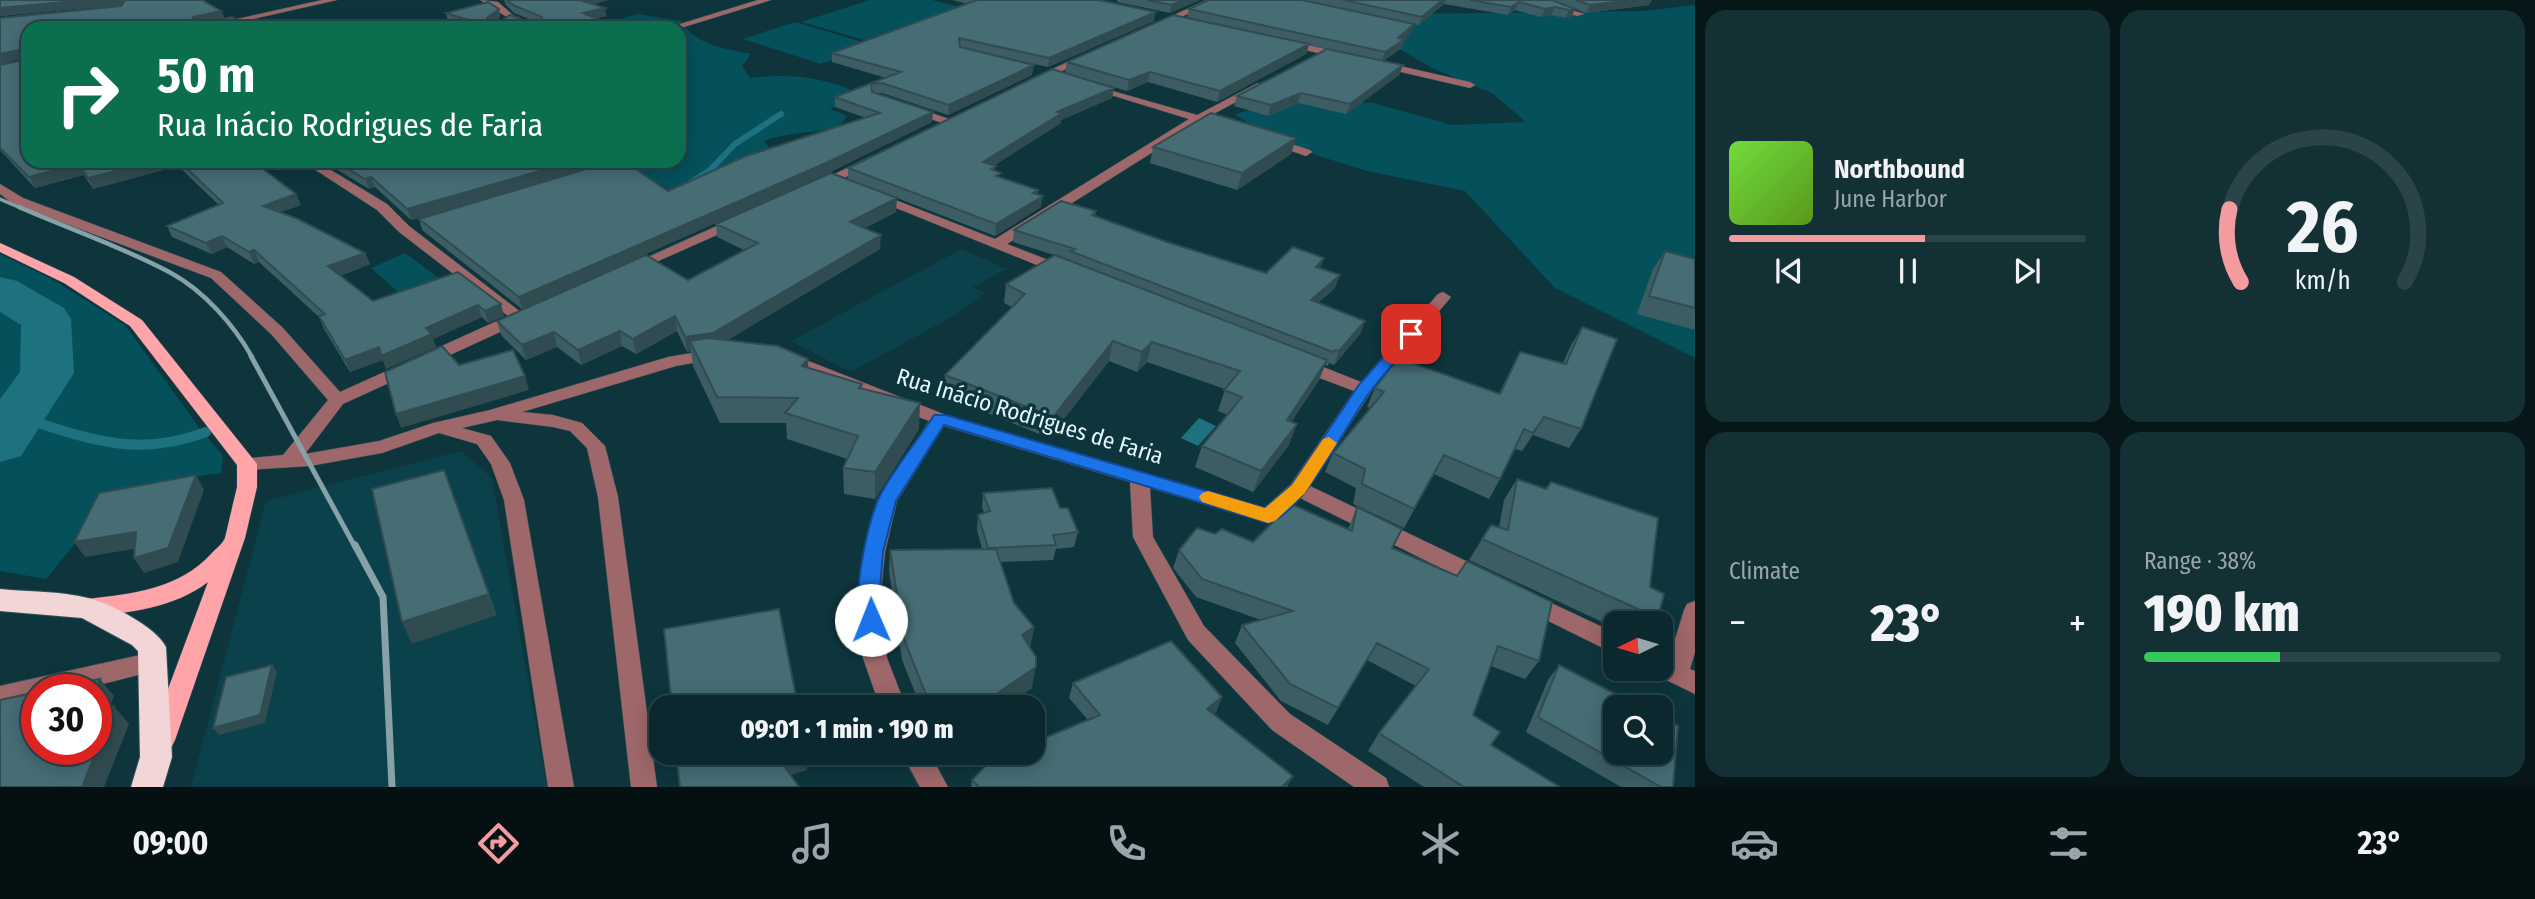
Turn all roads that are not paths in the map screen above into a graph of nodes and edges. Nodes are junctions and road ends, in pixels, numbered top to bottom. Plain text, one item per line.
1 (333, 0) edge
2 (484, 0) edge
3 (767, 0) edge
4 (1213, 0) edge
5 (1535, 0) edge
6 (1546, 0) edge
7 (1580, 14) edge
8 (1166, 17) junction
9 (234, 21) edge
10 (513, 21) edge
11 (686, 24) edge
12 (1197, 24) edge
13 (1147, 29) edge
14 (1272, 40) edge
15 (1098, 51) edge
16 (1349, 58) edge
17 (1363, 61) edge
18 (1024, 67) edge
19 (1055, 75) junction
20 (1265, 82) edge
21 (1026, 84) edge
22 (1086, 84) edge
23 (1470, 85) dead end
24 (901, 106) edge
25 (1203, 120) junction
26 (924, 133) edge
27 (1258, 137) edge
28 (1306, 152) dead end
29 (878, 156) edge
30 (324, 168) edge
31 (610, 168) edge
32 (596, 172) edge
33 (831, 179) junction
34 (0, 188) edge
35 (806, 190) edge
36 (757, 212) edge
37 (995, 245) junction
38 (0, 247) edge
39 (619, 273) edge
40 (1084, 279) edge
41 (1443, 297) dead end
42 (738, 352) edge
43 (773, 355) edge
44 (1287, 359) edge
45 (1364, 389) junction
46 (337, 400) junction
47 (494, 415) junction
48 (940, 419) junction
49 (439, 427) junction
50 (289, 461) junction
51 (247, 464) junction
52 (1140, 476) junction
53 (1298, 489) junction
54 (235, 538) junction
55 (0, 600) edge
56 (87, 608) junction
57 (1695, 610) edge
58 (1603, 638) edge
59 (154, 662) junction
60 (1678, 674) edge
61 (888, 695) edge
62 (0, 697) edge
63 (921, 765) edge
64 (152, 772) edge
65 (561, 787) edge
66 (645, 787) edge
67 (934, 787) edge
68 (1376, 787) edge

1 - 9 street
2 - 10 street
3 - 11 street
4 - 8 street
5 - 6 street
5 - 7 street
8 - 12 street
8 - 13 street
14 - 16 street
15 - 19 street
17 - 23 street
18 - 19 street
19 - 21 street
20 - 25 street
22 - 25 street
24 - 26 street
25 - 37 street
27 - 28 street
29 - 33 street
30 - 46 street
31 - 32 street
33 - 35 street
33 - 37 street
34 - 46 street
36 - 39 street
37 - 40 street
38 - 51 main road
41 - 45 street
42 - 47 street
43 - 48 street, Rua Inácio Rodrigues de Faria
44 - 45 street
45 - 53 street
46 - 50 street
47 - 49 street
47 - 66 street
48 - 52 street, Rua Inácio Rodrigues de Faria
48 - 61 street
49 - 50 street
49 - 65 street
50 - 51 street
51 - 54 main road
52 - 53 street, Rua Inácio Rodrigues de Faria
52 - 68 street
53 - 58 street
54 - 56 main road
54 - 64 main road
55 - 56 highway
56 - 59 highway
57 - 60 street
59 - 62 street
59 - 64 highway
63 - 67 street

